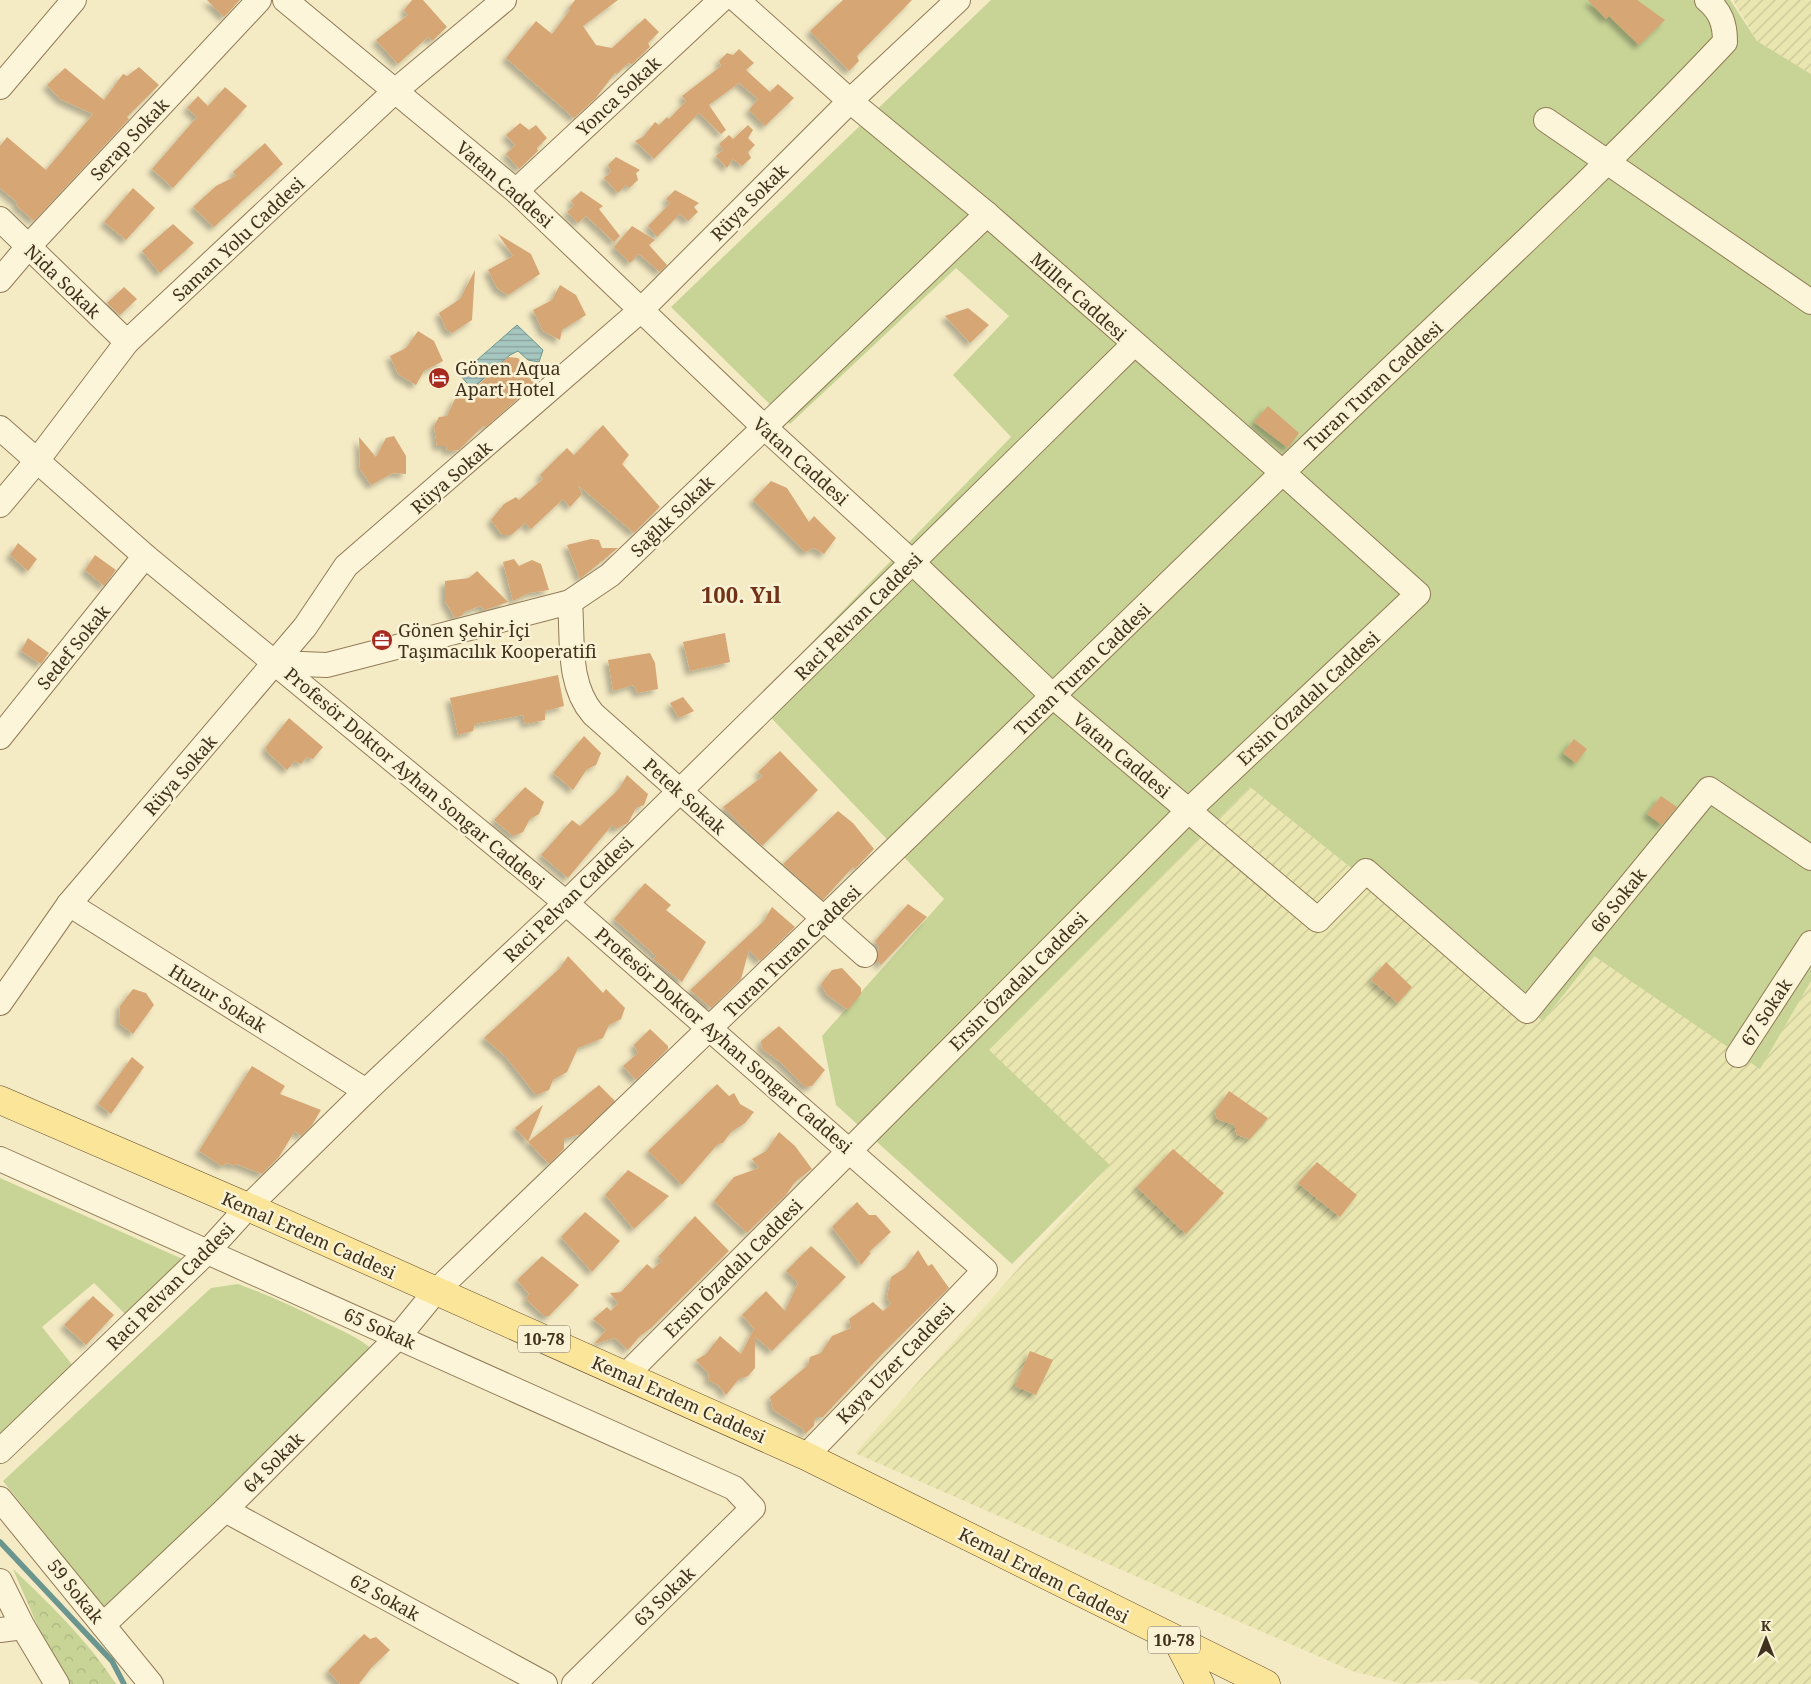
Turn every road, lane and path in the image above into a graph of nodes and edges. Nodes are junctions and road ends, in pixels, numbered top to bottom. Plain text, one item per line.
1 (74, 0) edge
2 (259, 0) edge
3 (285, 0) edge
4 (504, 0) edge
5 (720, 0) edge
6 (737, 0) edge
7 (958, 0) edge
8 (1707, 0) edge
9 (0, 87) edge
10 (396, 91) junction
11 (850, 101) junction
12 (1546, 120) dead end
13 (1608, 163) junction
14 (516, 191) junction
15 (987, 214) junction
16 (0, 219) edge
17 (28, 248) junction
18 (0, 280) edge
19 (1811, 302) edge
20 (641, 310) junction
21 (127, 342) junction
22 (1134, 344) junction
23 (764, 427) junction
24 (0, 428) edge
25 (36, 462) junction
26 (1282, 472) junction
27 (0, 505) edge
28 (145, 556) junction
29 (912, 562) junction
30 (1418, 594) joint
31 (570, 602) junction
32 (276, 663) junction
33 (1054, 697) junction
34 (0, 737) edge
35 (680, 791) junction
36 (1188, 811) junction
37 (1811, 858) edge
38 (1366, 871) joint
39 (566, 903) junction
40 (69, 904) junction
41 (824, 919) junction
42 (1811, 943) edge
43 (865, 955) dead end
44 (0, 1003) edge
45 (711, 1029) junction
46 (1738, 1055) dead end
47 (366, 1091) junction
48 (0, 1100) edge
49 (850, 1150) junction
50 (0, 1159) edge
51 (248, 1207) junction
52 (209, 1250) junction
53 (984, 1270) joint
54 (435, 1292) junction
55 (398, 1336) junction
56 (626, 1375) junction
57 (0, 1451) edge
58 (806, 1456) junction
59 (0, 1499) edge
60 (753, 1508) joint
61 (225, 1510) junction
62 (0, 1581) edge
63 (103, 1625) junction
64 (23, 1627) junction
65 (0, 1630) edge
66 (1178, 1642) junction
67 (57, 1684) edge
68 (151, 1684) edge
69 (545, 1684) edge
70 (574, 1684) edge
71 (1200, 1684) edge
72 (1266, 1684) edge

1 - 9 street
2 - 17 street, Serap Sokak
3 - 10 street, Vatan Caddesi
4 - 10 street, Saman Yolu Caddesi
5 - 14 street, Yonca Sokak
6 - 11 street, Millet Caddesi
7 - 11 street, Rüya Sokak
8 - 13 street, Turan Turan Caddesi
10 - 14 street, Vatan Caddesi
10 - 21 street, Saman Yolu Caddesi
11 - 15 street, Millet Caddesi
11 - 20 street, Rüya Sokak
12 - 13 street
13 - 19 street
13 - 26 street, Turan Turan Caddesi
14 - 20 street, Vatan Caddesi
15 - 22 street, Millet Caddesi
15 - 23 street, Sağlık Sokak
16 - 17 street, Nida Sokak
17 - 18 street, Serap Sokak
17 - 21 street, Nida Sokak
20 - 23 street, Vatan Caddesi
20 - 32 street, Rüya Sokak
21 - 25 street, Saman Yolu Caddesi
22 - 26 street, Millet Caddesi
22 - 29 street, Raci Pelvan Caddesi
23 - 29 street, Vatan Caddesi
23 - 31 street, Sağlık Sokak
24 - 25 street, Profesör Doktor Ayhan Songar Caddesi
25 - 27 street, Saman Yolu Caddesi
25 - 28 street, Profesör Doktor Ayhan Songar Caddesi
26 - 30 street, Millet Caddesi
26 - 33 street, Turan Turan Caddesi
28 - 32 street, Profesör Doktor Ayhan Songar Caddesi
28 - 34 street, Sedef Sokak
29 - 33 street, Vatan Caddesi
29 - 35 street, Raci Pelvan Caddesi
30 - 36 street, Ersin Özadalı Caddesi
31 - 32 street, Sağlık Sokak
31 - 35 street, Petek Sokak
32 - 39 street, Profesör Doktor Ayhan Songar Caddesi
32 - 40 street, Rüya Sokak
33 - 36 street, Vatan Caddesi
33 - 41 street, Turan Turan Caddesi
35 - 39 street, Raci Pelvan Caddesi
35 - 41 street, Petek Sokak
36 - 38 street, Vatan Caddesi
36 - 49 street, Ersin Özadalı Caddesi
37 - 38 street, 66 Sokak
39 - 45 street, Profesör Doktor Ayhan Songar Caddesi
39 - 47 street, Raci Pelvan Caddesi
40 - 44 street, Rüya Sokak
40 - 47 street, Huzur Sokak
41 - 43 street, Petek Sokak
41 - 45 street, Turan Turan Caddesi
42 - 46 street, 67 Sokak
45 - 49 street, Profesör Doktor Ayhan Songar Caddesi
45 - 54 street, Turan Turan Caddesi
47 - 51 street, Raci Pelvan Caddesi
48 - 51 main road, Kemal Erdem Caddesi / 10-78
49 - 53 street, Profesör Doktor Ayhan Songar Caddesi
49 - 56 street, Ersin Özadalı Caddesi
50 - 52 street, 65 Sokak
51 - 52 street, Raci Pelvan Caddesi
51 - 54 main road, Kemal Erdem Caddesi / 10-78
52 - 55 street, 65 Sokak
52 - 57 street, Raci Pelvan Caddesi
53 - 58 street, Kaya Uzer Caddesi
54 - 55 street, 64 Sokak
54 - 56 main road, Kemal Erdem Caddesi / 10-78
55 - 60 street, 65 Sokak
55 - 61 street, 64 Sokak
56 - 58 main road, Kemal Erdem Caddesi / 10-78
58 - 66 main road, Kemal Erdem Caddesi / 10-78
59 - 63 street, 59 Sokak
60 - 70 street, 63 Sokak
61 - 63 street, 64 Sokak
61 - 69 street, 62 Sokak
62 - 64 street
63 - 68 street, 59 Sokak
64 - 65 street
64 - 67 street
66 - 71 main road
66 - 72 main road, Kemal Erdem Caddesi / 10-78

